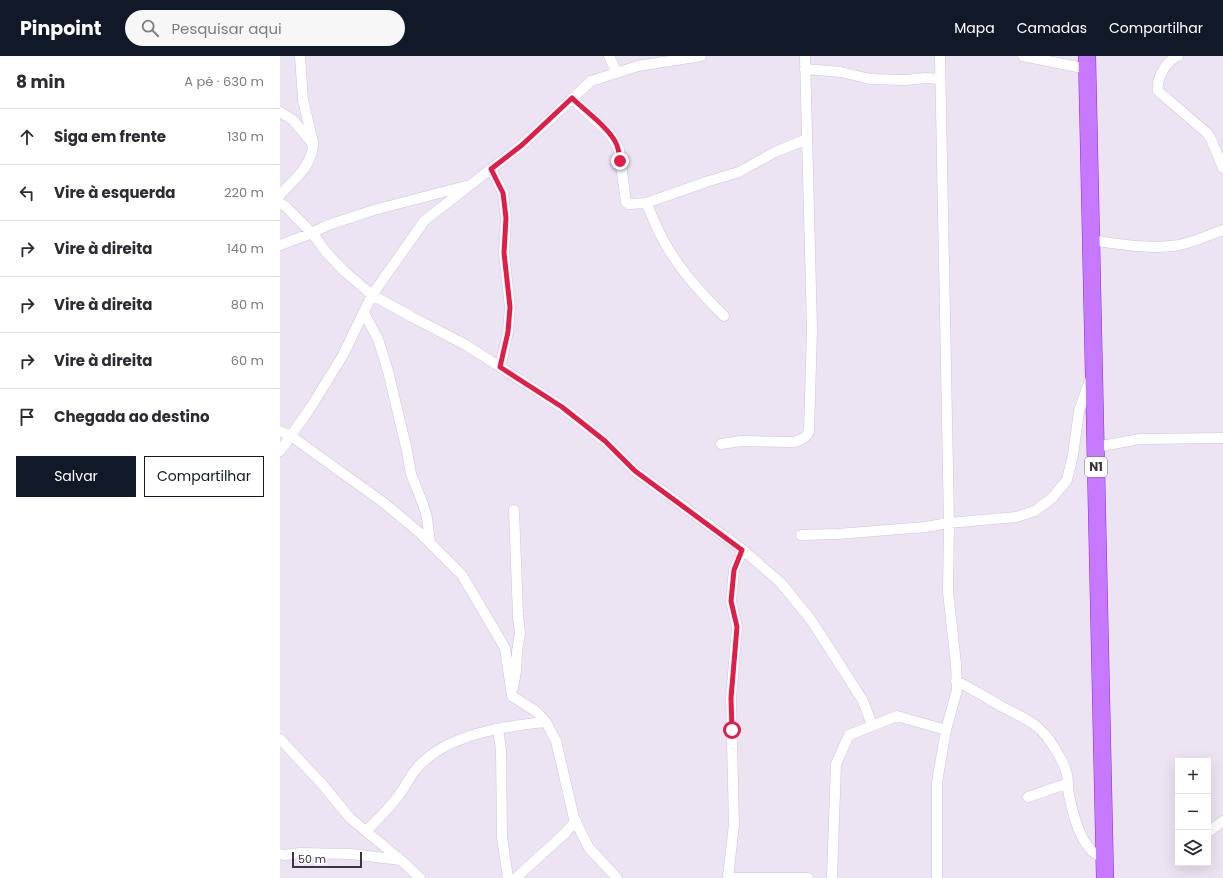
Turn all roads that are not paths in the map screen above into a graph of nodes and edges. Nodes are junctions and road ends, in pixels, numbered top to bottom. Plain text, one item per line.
1 (300, 56) edge
2 (609, 56) edge
3 (694, 56) edge
4 (805, 56) edge
5 (940, 56) edge
6 (1022, 56) edge
7 (1178, 56) edge
8 (1088, 63) edge
9 (805, 69) junction
10 (617, 72) junction
11 (940, 79) junction
12 (572, 98) junction
13 (280, 112) edge
14 (807, 139) junction
15 (313, 144) junction
16 (1223, 168) edge
17 (491, 169) junction
18 (471, 185) junction
19 (280, 195) edge
20 (280, 203) edge
21 (646, 203) junction
22 (1223, 230) edge
23 (312, 233) junction
24 (1091, 240) junction
25 (280, 245) edge
26 (372, 295) junction
27 (364, 313) junction
28 (724, 316) dead end
29 (500, 367) junction
30 (1094, 370) junction
31 (280, 431) edge
32 (291, 436) junction
33 (1223, 438) edge
34 (721, 444) dead end
35 (1096, 447) junction
36 (280, 450) edge
37 (514, 510) dead end
38 (949, 523) junction
39 (801, 535) dead end
40 (430, 542) junction
41 (742, 550) junction
42 (956, 681) junction
43 (512, 696) junction
44 (546, 722) junction
45 (872, 725) junction
46 (498, 728) junction
47 (946, 730) junction
48 (280, 739) edge
49 (1068, 784) junction
50 (1028, 797) dead end
51 (576, 821) junction
52 (1223, 822) edge
53 (1211, 830) edge
54 (366, 831) junction
55 (281, 856) edge
56 (1105, 859) junction
57 (402, 861) junction
58 (420, 878) edge
59 (508, 878) edge
60 (516, 878) edge
61 (617, 878) edge
62 (728, 878) edge
63 (732, 878) edge
64 (808, 878) edge
65 (832, 878) edge
66 (937, 878) edge
67 (1105, 878) edge

1 - 15 street
2 - 10 street
3 - 10 street
4 - 9 street
5 - 11 street
6 - 8 street
7 - 16 street
8 - 24 highway, N1
9 - 11 street
9 - 14 street
10 - 12 street
11 - 38 street
12 - 17 street
12 - 21 street
13 - 15 street
14 - 21 street
14 - 34 street
15 - 19 street
17 - 18 street
17 - 29 street
18 - 23 street
18 - 26 street
20 - 23 street
21 - 28 street
22 - 24 street
23 - 25 street
23 - 26 street
24 - 30 highway, N1
26 - 27 street
26 - 29 street
27 - 32 street
27 - 40 street
29 - 41 street
30 - 35 highway, N1
30 - 38 street
31 - 32 street
32 - 36 street
32 - 40 street
33 - 35 street
35 - 56 highway, N1
37 - 43 street
38 - 39 street
38 - 42 street
40 - 43 street
41 - 45 street
41 - 62 street
42 - 47 street
42 - 49 street
43 - 44 street
44 - 46 street
44 - 51 street
45 - 47 street
45 - 65 street
46 - 54 street
46 - 59 street
47 - 66 street
48 - 54 street
49 - 50 street
49 - 56 street
51 - 60 street
51 - 61 street
52 - 53 street
54 - 57 street
55 - 57 street
56 - 67 highway, N1
57 - 58 street
63 - 64 street

